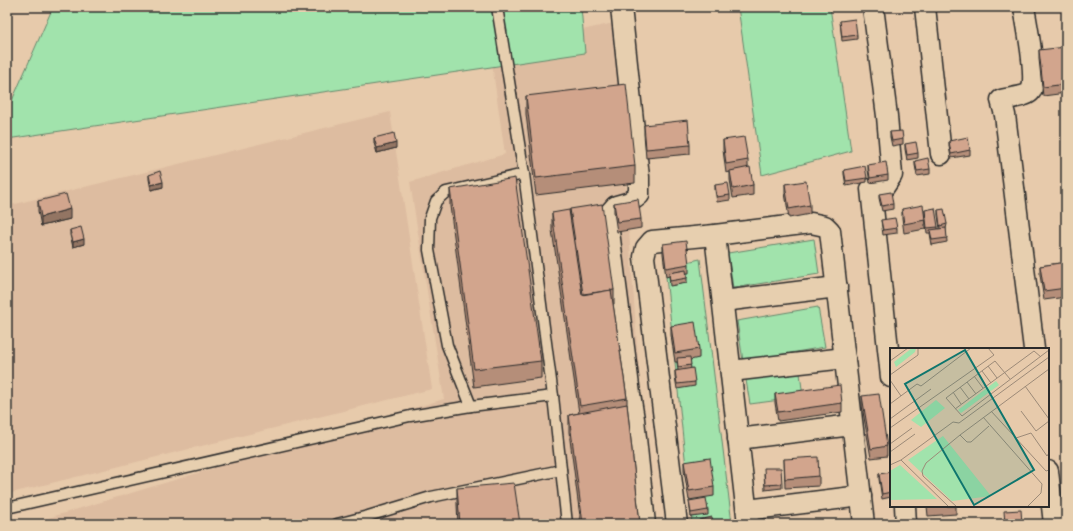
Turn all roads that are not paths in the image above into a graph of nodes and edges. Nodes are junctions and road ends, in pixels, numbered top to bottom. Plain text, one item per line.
1 (497, 7) edge
2 (621, 7) edge
3 (873, 7) edge
4 (924, 7) edge
5 (1024, 7) edge
6 (941, 154) dead end
7 (524, 174) junction
8 (715, 235) junction
9 (837, 287) junction
10 (723, 301) junction
11 (1034, 348) edge
12 (845, 358) junction
13 (890, 369) edge
14 (731, 371) junction
15 (553, 396) junction
16 (470, 406) junction
17 (852, 425) junction
18 (738, 439) junction
19 (561, 470) junction
20 (1049, 480) edge
21 (861, 496) junction
22 (905, 507) edge
23 (7, 508) edge
24 (747, 517) edge
25 (338, 524) edge
26 (567, 524) edge
27 (646, 524) edge
28 (677, 524) edge
29 (864, 524) edge
30 (906, 524) edge
31 (1054, 524) edge

1 - 7 lane
2 - 27 street
3 - 13 street
4 - 6 street
5 - 11 street
7 - 15 lane
7 - 16 lane
8 - 9 street
8 - 10 street
8 - 28 street
9 - 10 street
9 - 12 street
10 - 14 street
12 - 14 street
12 - 17 street
14 - 18 street
15 - 16 lane
15 - 19 lane
16 - 23 lane
17 - 18 street
17 - 21 street
18 - 24 street
19 - 25 lane
19 - 26 lane
20 - 31 street
21 - 24 street
21 - 29 street
22 - 30 street

